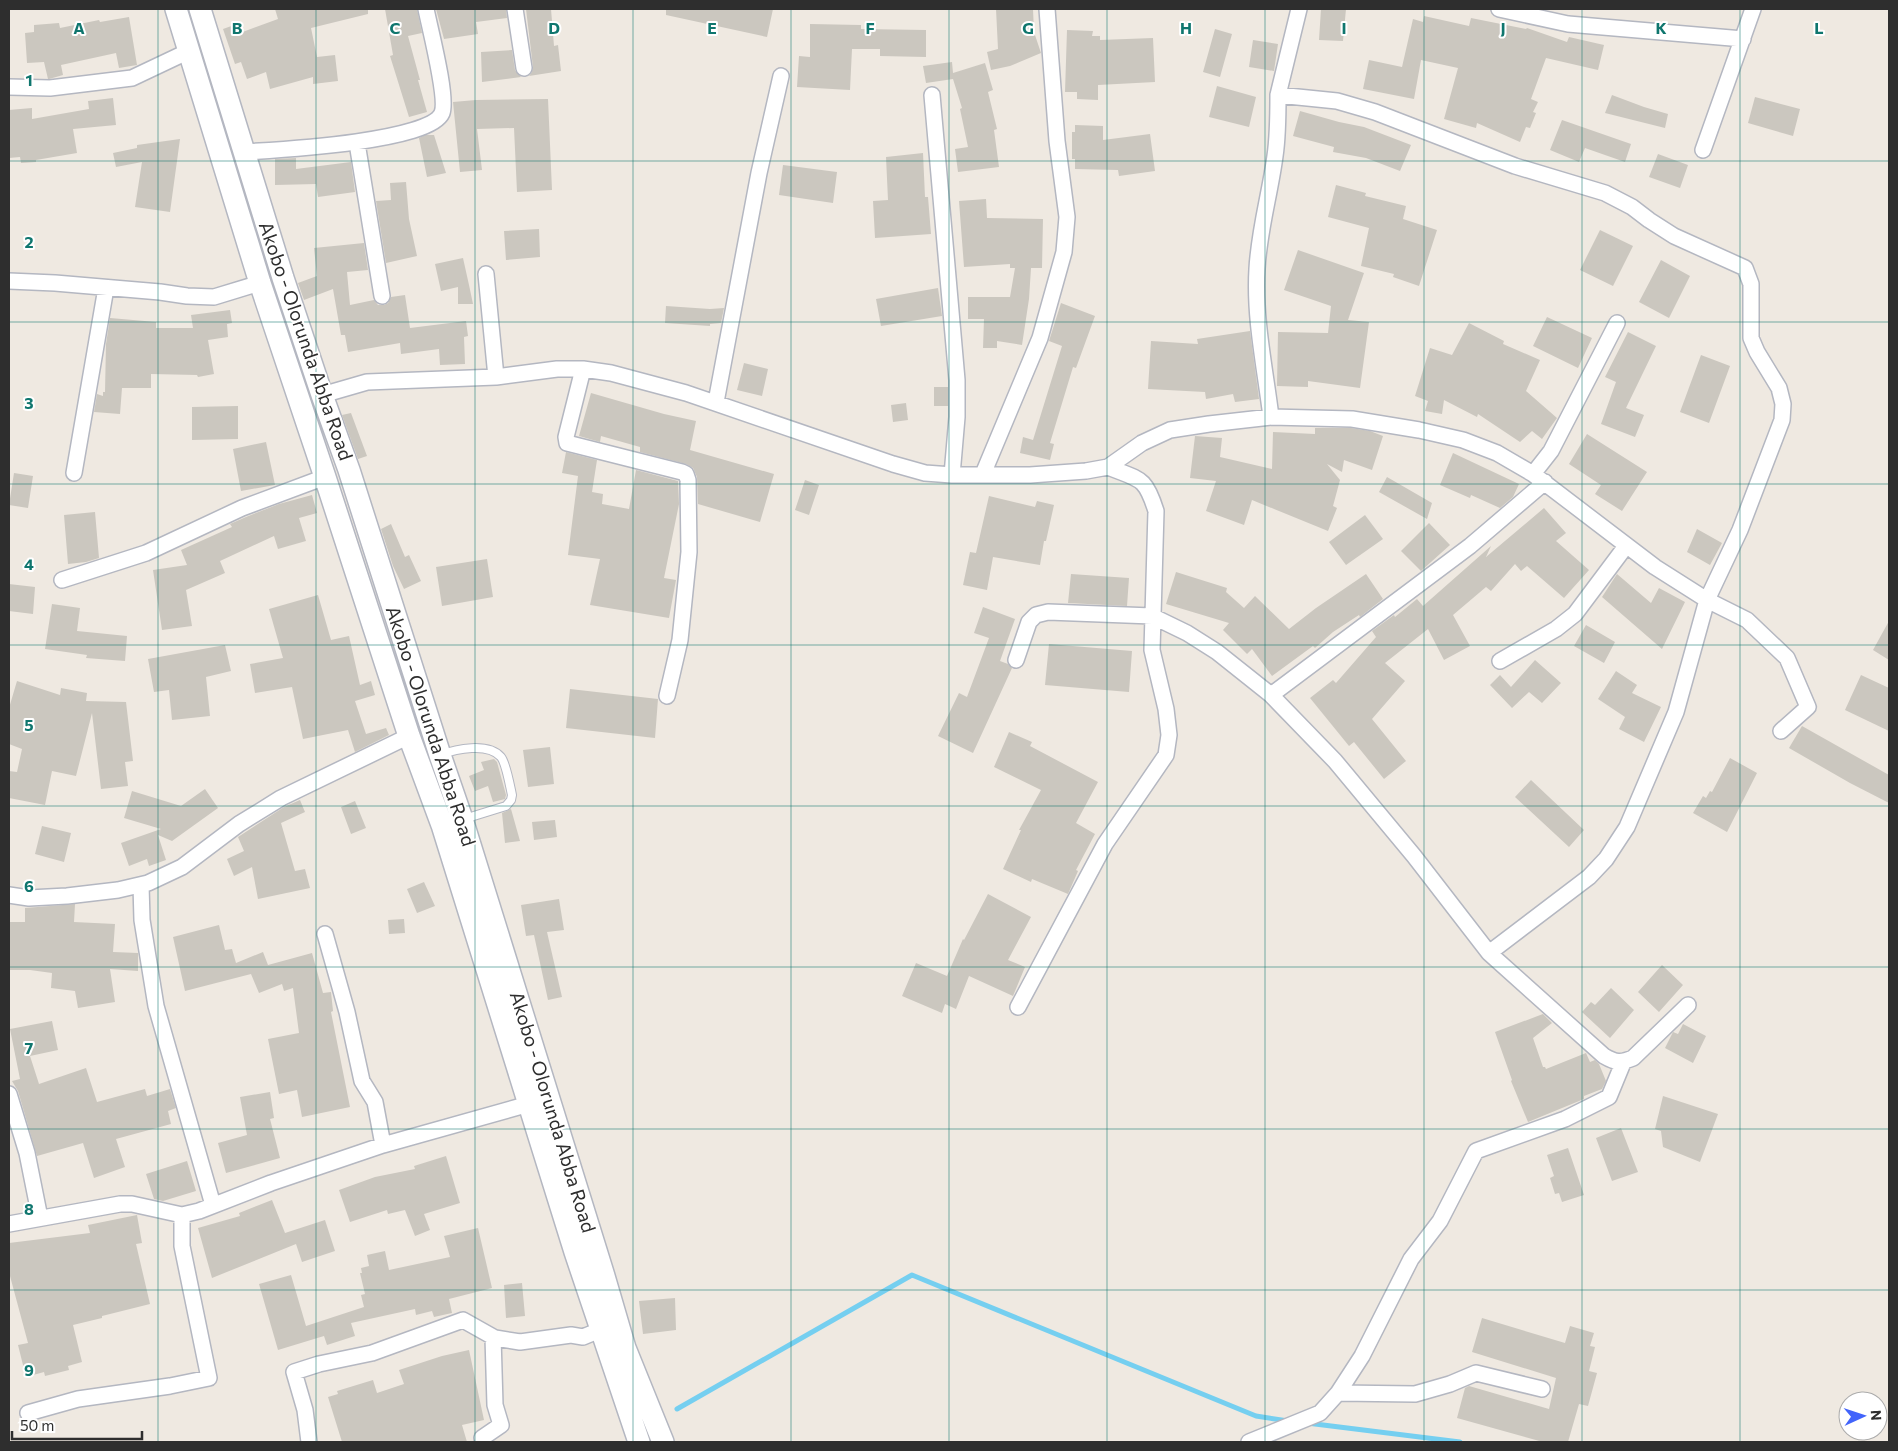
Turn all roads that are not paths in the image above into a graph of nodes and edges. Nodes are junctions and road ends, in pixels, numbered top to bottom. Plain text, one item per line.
1 (176, 9) edge
2 (200, 9) edge
3 (426, 9) edge
4 (515, 9) edge
5 (1047, 9) edge
6 (1299, 9) edge
7 (1499, 9) edge
8 (1754, 9) edge
9 (1743, 39) junction
10 (189, 51) junction
11 (524, 68) dead end
12 (781, 76) dead end
13 (9, 87) edge
14 (932, 95) dead end
15 (1278, 95) junction
16 (357, 143) junction
17 (1703, 150) dead end
18 (244, 152) junction
19 (486, 274) dead end
20 (9, 281) edge
21 (260, 283) junction
22 (106, 288) junction
23 (382, 296) dead end
24 (1617, 323) dead end
25 (583, 369) junction
26 (496, 377) junction
27 (322, 395) junction
28 (716, 402) junction
29 (1272, 417) junction
30 (1108, 467) junction
31 (74, 473) dead end
32 (983, 474) junction
33 (952, 475) junction
34 (325, 477) junction
35 (1539, 478) junction
36 (1626, 546) junction
37 (62, 580) dead end
38 (1707, 600) junction
39 (1152, 616) junction
40 (1016, 660) dead end
41 (1500, 661) dead end
42 (1271, 695) junction
43 (667, 696) dead end
44 (1781, 731) dead end
45 (409, 736) junction
46 (440, 755) junction
47 (462, 819) junction
48 (141, 884) junction
49 (9, 895) edge
50 (325, 934) dead end
51 (1489, 953) junction
52 (1688, 1005) dead end
53 (1018, 1007) dead end
54 (1623, 1063) junction
55 (9, 1094) edge
56 (529, 1104) junction
57 (383, 1145) junction
58 (212, 1206) junction
59 (182, 1214) junction
60 (40, 1218) junction
61 (9, 1224) edge
62 (590, 1265) junction
63 (600, 1330) junction
64 (493, 1337) junction
65 (1542, 1389) dead end
66 (1338, 1393) junction
67 (28, 1413) dead end
68 (482, 1438) dead end
69 (309, 1442) edge
70 (639, 1442) edge
71 (662, 1442) edge
72 (1250, 1442) edge

1 - 10 main road, Akobo - Olorunda Abba Road
2 - 18 main road, Akobo - Olorunda Abba Road
3 - 16 street
4 - 11 street
5 - 32 street
6 - 15 street
7 - 9 street
8 - 9 street
9 - 17 street
10 - 13 street
10 - 21 main road, Akobo - Olorunda Abba Road
12 - 28 street
14 - 33 street
15 - 29 street
15 - 38 street
16 - 18 street
16 - 23 street
18 - 27 main road, Akobo - Olorunda Abba Road
19 - 26 street
20 - 22 street
21 - 22 street
21 - 34 main road, Akobo - Olorunda Abba Road
22 - 31 street
24 - 35 street
25 - 26 street
25 - 28 street
25 - 43 street
26 - 27 street
27 - 46 main road, Akobo - Olorunda Abba Road
28 - 33 street
29 - 30 street
29 - 35 street
30 - 32 street
30 - 39 street
32 - 33 street
34 - 37 street
34 - 45 main road, Akobo - Olorunda Abba Road
35 - 36 street
35 - 42 street
36 - 38 street
36 - 41 street
38 - 44 street
38 - 51 street
39 - 40 street
39 - 42 street
39 - 53 street
42 - 51 street
45 - 48 street
45 - 56 main road, Akobo - Olorunda Abba Road
46 - 47 main road, Akobo - Olorunda Abba Road
46 - 47 lane
47 - 62 main road, Akobo - Olorunda Abba Road
48 - 49 street
48 - 58 street
50 - 57 street
51 - 54 street
52 - 54 street
54 - 66 street
55 - 60 street
56 - 57 street
56 - 62 main road, Akobo - Olorunda Abba Road
57 - 58 street
58 - 59 street
59 - 60 street
59 - 67 street
60 - 61 street
62 - 63 main road, Akobo - Olorunda Abba Road
62 - 71 main road, Akobo - Olorunda Abba Road
63 - 64 street
63 - 70 main road, Akobo - Olorunda Abba Road
64 - 68 street
64 - 69 street
65 - 66 street
66 - 72 street

